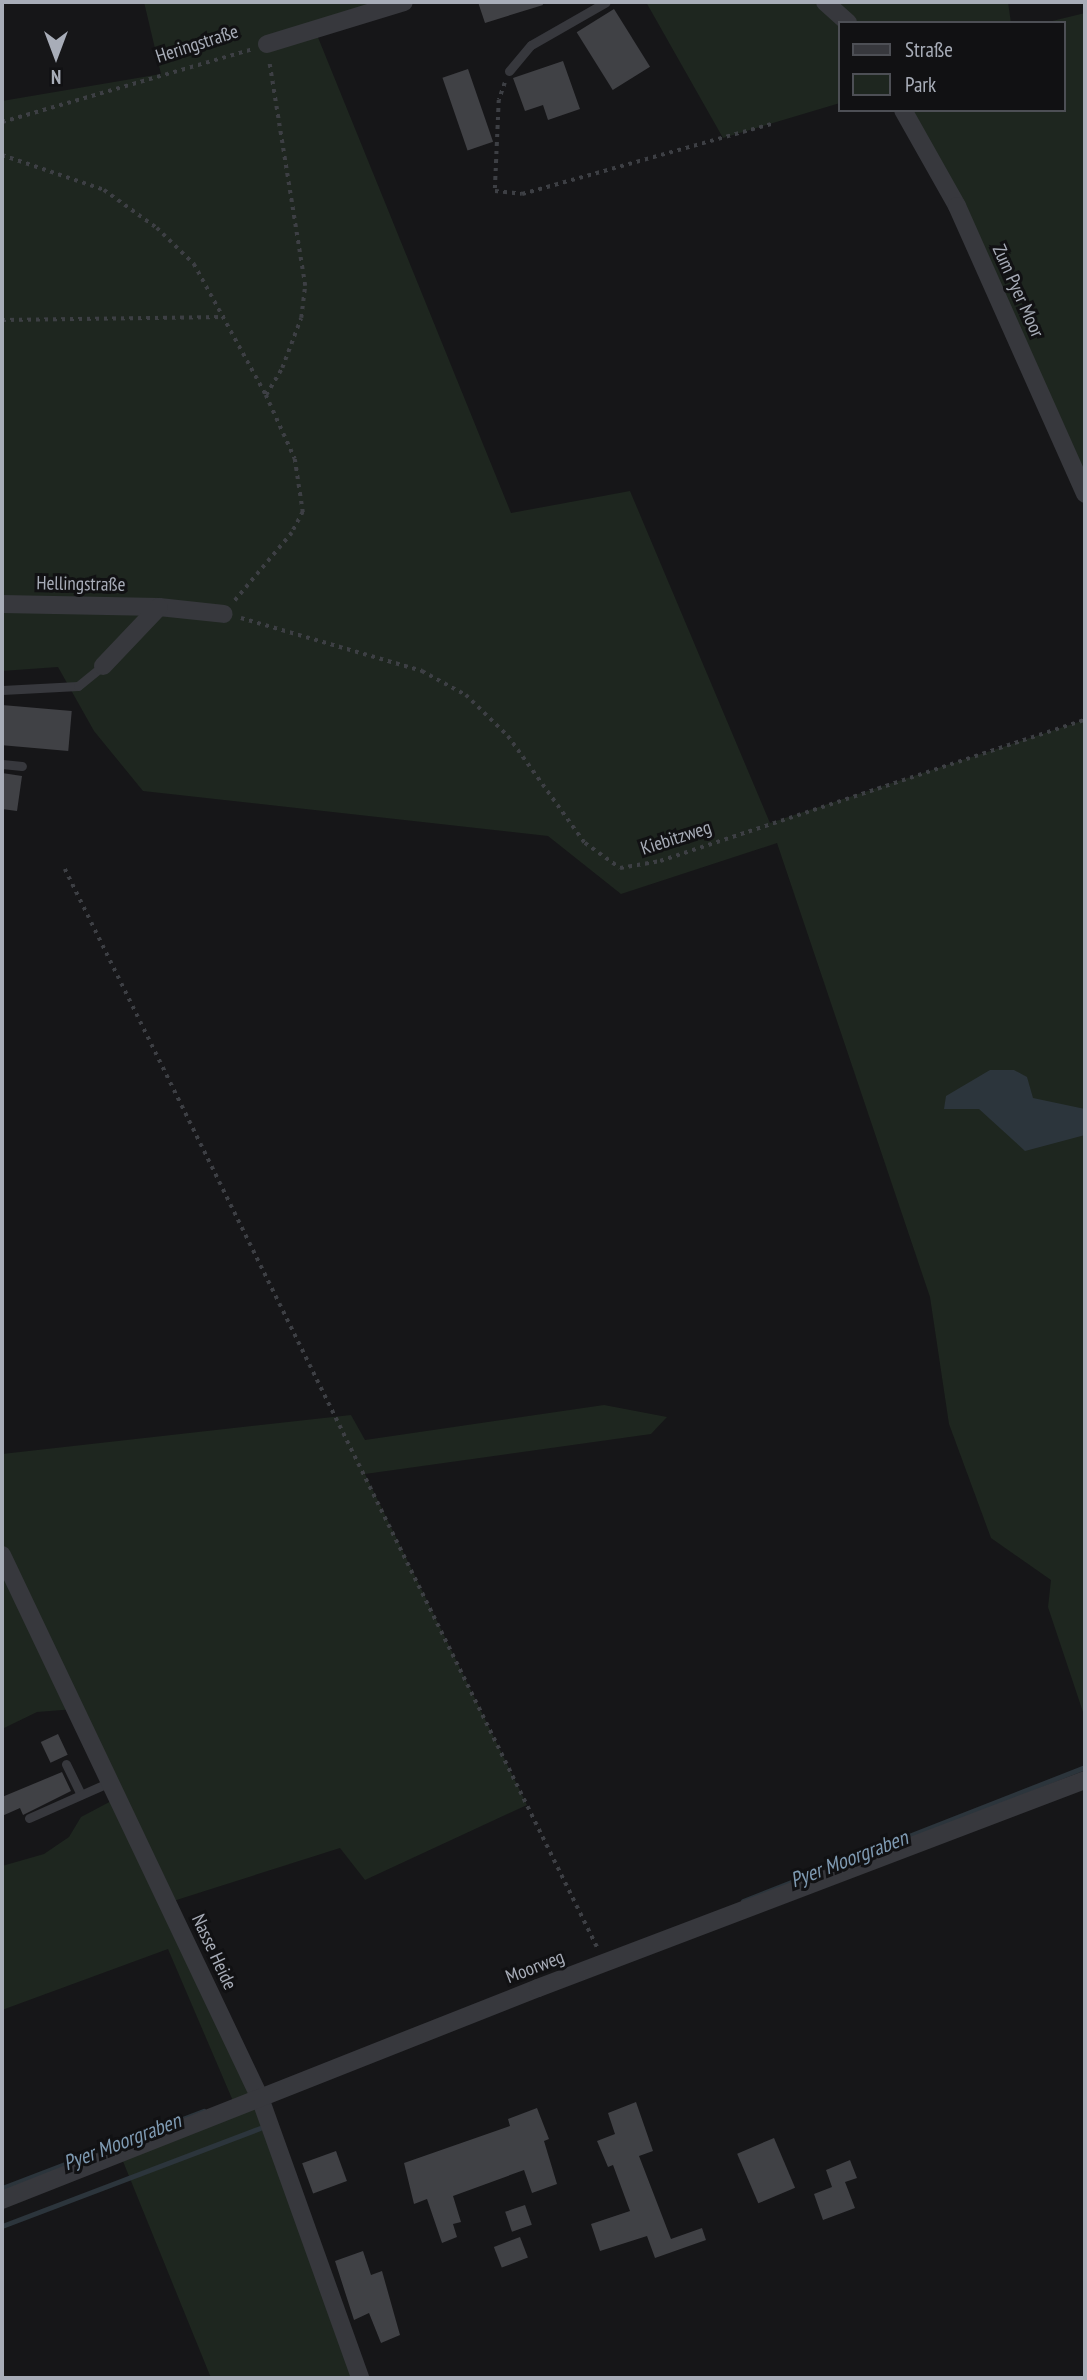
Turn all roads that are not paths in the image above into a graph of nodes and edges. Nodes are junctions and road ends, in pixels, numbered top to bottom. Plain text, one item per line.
1 (404, 2) edge
2 (606, 2) edge
3 (825, 2) edge
4 (846, 21) edge
5 (267, 44) road end
6 (509, 71) road end
7 (904, 112) edge
8 (1085, 494) edge
9 (2, 604) edge
10 (159, 607) junction
11 (224, 614) road end
12 (103, 666) joint
13 (2, 690) edge
14 (2, 764) edge
15 (22, 766) dead end
16 (2, 1555) edge
17 (66, 1764) dead end
18 (1085, 1780) edge
19 (110, 1782) junction
20 (81, 1795) junction
21 (29, 1818) dead end
22 (260, 2098) junction
23 (2, 2200) edge
24 (360, 2378) edge

1 - 5 street, Heringstraße
2 - 6 lane
3 - 4 street
7 - 8 street, Zum Pyer Moor
9 - 10 street, Hellingstraße
10 - 11 street, Hellingstraße
10 - 12 street
12 - 13 lane
14 - 15 lane
16 - 19 street, Nasse Heide
17 - 20 lane
18 - 22 street, Moorweg
19 - 20 lane
19 - 22 street, Nasse Heide
20 - 21 lane
22 - 23 street, Moorweg
22 - 24 street, Nasse Heide

